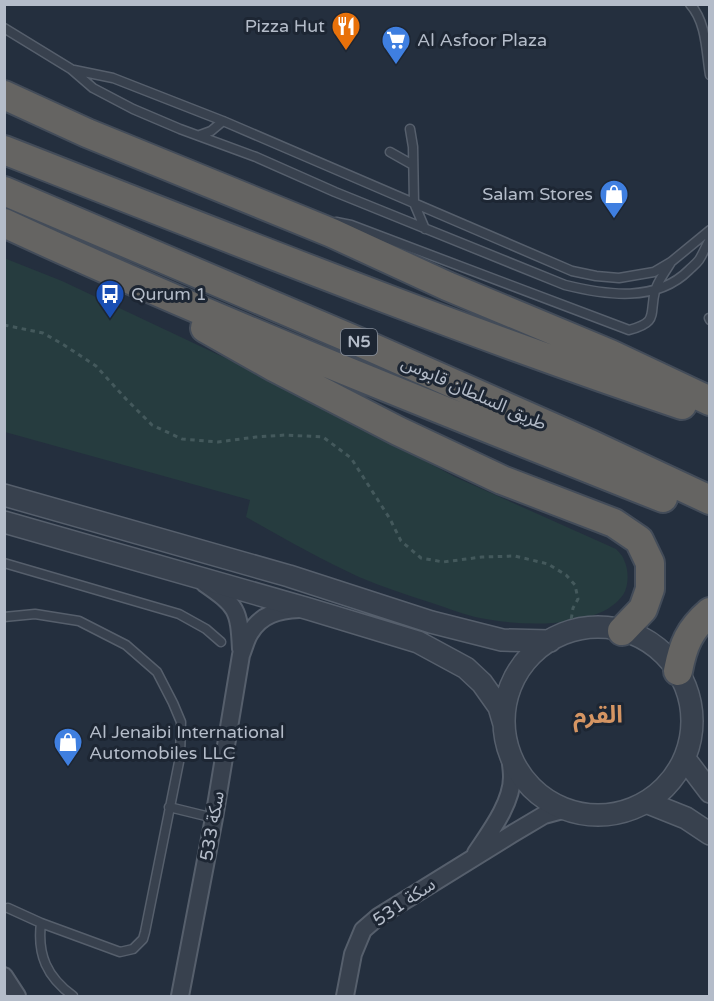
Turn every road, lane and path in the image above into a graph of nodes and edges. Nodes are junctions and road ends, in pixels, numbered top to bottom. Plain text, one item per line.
1 (690, 4) edge
2 (4, 28) edge
3 (707, 45) edge
4 (71, 69) junction
5 (710, 75) edge
6 (4, 95) edge
7 (223, 121) junction
8 (410, 129) dead end
9 (200, 135) junction
10 (4, 150) edge
11 (390, 152) dead end
12 (413, 165) junction
13 (4, 191) edge
14 (254, 202) junction
15 (414, 203) junction
16 (319, 218) dead end
17 (330, 220) dead end
18 (4, 224) edge
19 (425, 229) junction
20 (710, 230) edge
21 (710, 239) edge
22 (671, 262) junction
23 (97, 266) junction
24 (655, 290) junction
25 (4, 325) edge
26 (710, 401) edge
27 (710, 414) edge
28 (4, 495) edge
29 (710, 500) edge
30 (710, 516) edge
31 (4, 522) edge
32 (4, 563) edge
33 (190, 574) junction
34 (309, 609) junction
35 (710, 612) edge
36 (4, 616) edge
37 (622, 631) junction
38 (559, 637) junction
39 (221, 642) dead end
40 (241, 655) junction
41 (678, 671) junction
42 (504, 725) junction
43 (508, 749) junction
44 (685, 759) junction
45 (710, 792) edge
46 (646, 802) junction
47 (169, 807) junction
48 (566, 809) junction
49 (214, 818) junction
50 (710, 834) edge
51 (473, 858) junction
52 (8, 908) dead end
53 (41, 923) junction
54 (4, 976) edge
55 (17, 996) edge
56 (73, 996) edge
57 (180, 996) edge
58 (345, 996) edge

1 - 3 lane
2 - 4 lane
3 - 5 lane
4 - 7 lane
4 - 9 lane
6 - 14 highway
7 - 9 lane
7 - 15 lane
8 - 12 lane
9 - 19 lane
10 - 27 highway
11 - 12 lane
12 - 15 lane
13 - 29 highway, طريق السلطان قابوس / N5
14 - 16 lane
14 - 26 highway
15 - 19 lane
15 - 22 lane
17 - 24 lane
18 - 23 highway
19 - 24 lane
20 - 22 lane
21 - 24 lane
22 - 24 lane
23 - 30 highway
23 - 37 highway
25 - 38 path
28 - 38 street
31 - 33 street
32 - 39 lane
33 - 34 street
33 - 40 street, سكة 533
34 - 40 street, سكة 533
34 - 42 street
35 - 41 highway
36 - 47 lane
37 - 38 street
37 - 41 street
38 - 42 street
40 - 49 street, سكة 533
41 - 44 street
42 - 43 street
43 - 48 street
43 - 51 street, سكة 531
44 - 45 street
44 - 46 street
46 - 48 street
46 - 50 street
47 - 49 lane
47 - 53 lane
48 - 51 street, سكة 531
49 - 57 street, سكة 533
51 - 58 street, سكة 531
52 - 53 lane
53 - 56 lane
54 - 55 street

